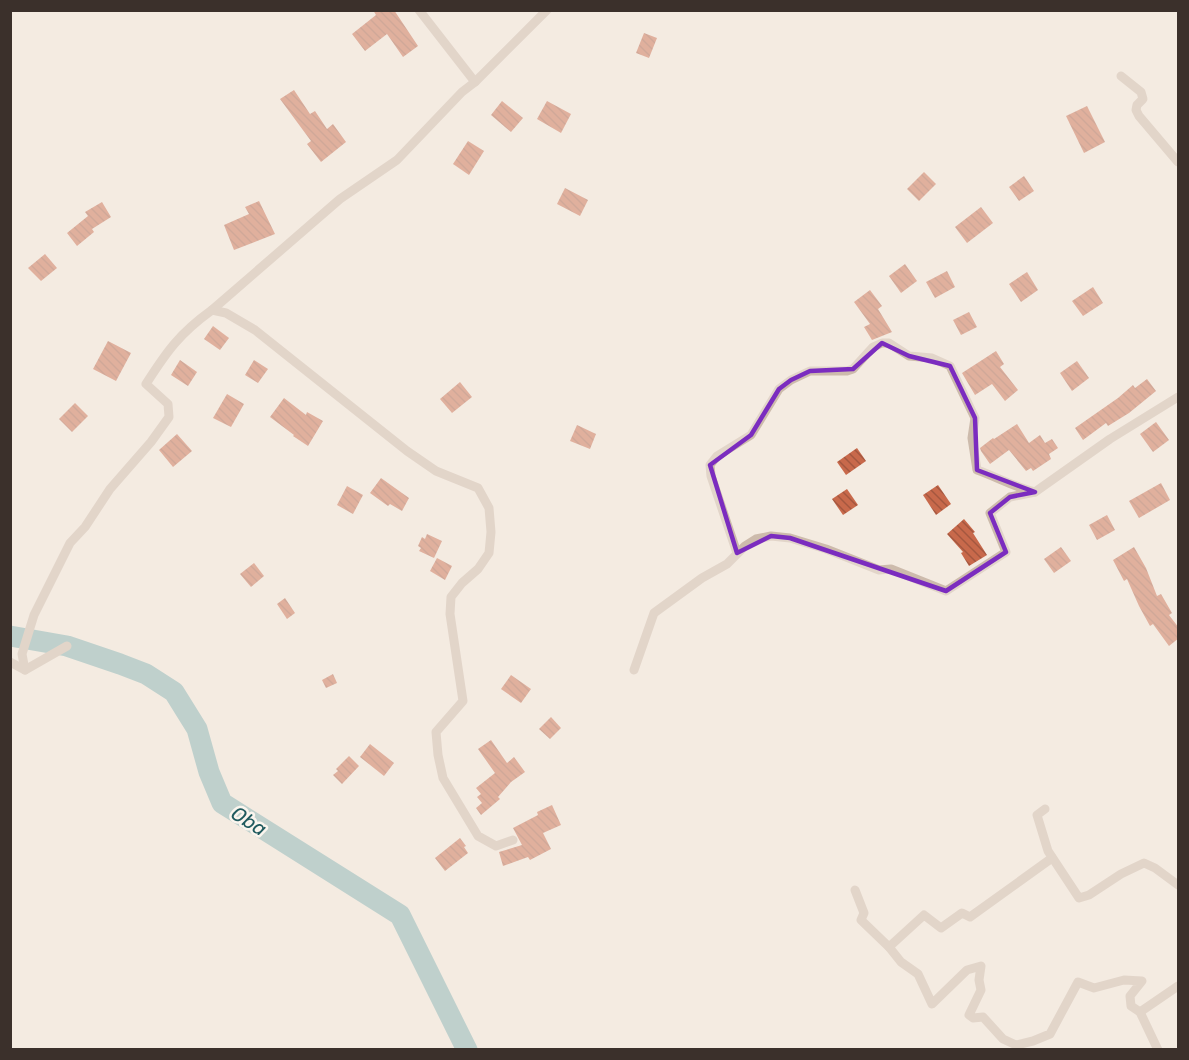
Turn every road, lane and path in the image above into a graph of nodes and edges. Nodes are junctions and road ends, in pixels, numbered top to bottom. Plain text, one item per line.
1 (419, 10) edge
2 (547, 10) edge
3 (1121, 76) dead end
4 (476, 82) junction
5 (1179, 162) edge
6 (212, 310) junction
7 (1179, 397) edge
8 (1035, 492) junction
9 (737, 553) junction
10 (67, 646) dead end
11 (10, 662) edge
12 (25, 670) junction
13 (634, 670) dead end
14 (1045, 809) dead end
15 (513, 840) dead end
16 (1052, 858) junction
17 (1179, 885) edge
18 (855, 890) dead end
19 (889, 947) junction
20 (1179, 986) edge
21 (1140, 1012) junction
22 (1158, 1050) edge

1 - 4 street
2 - 4 street
3 - 5 street
4 - 6 street
6 - 12 street
6 - 15 street
7 - 8 street
8 - 9 street
8 - 9 street
9 - 13 street
10 - 12 street
11 - 12 street
14 - 16 street
16 - 17 street
16 - 19 street
18 - 19 street
19 - 21 street
20 - 21 street
21 - 22 street

